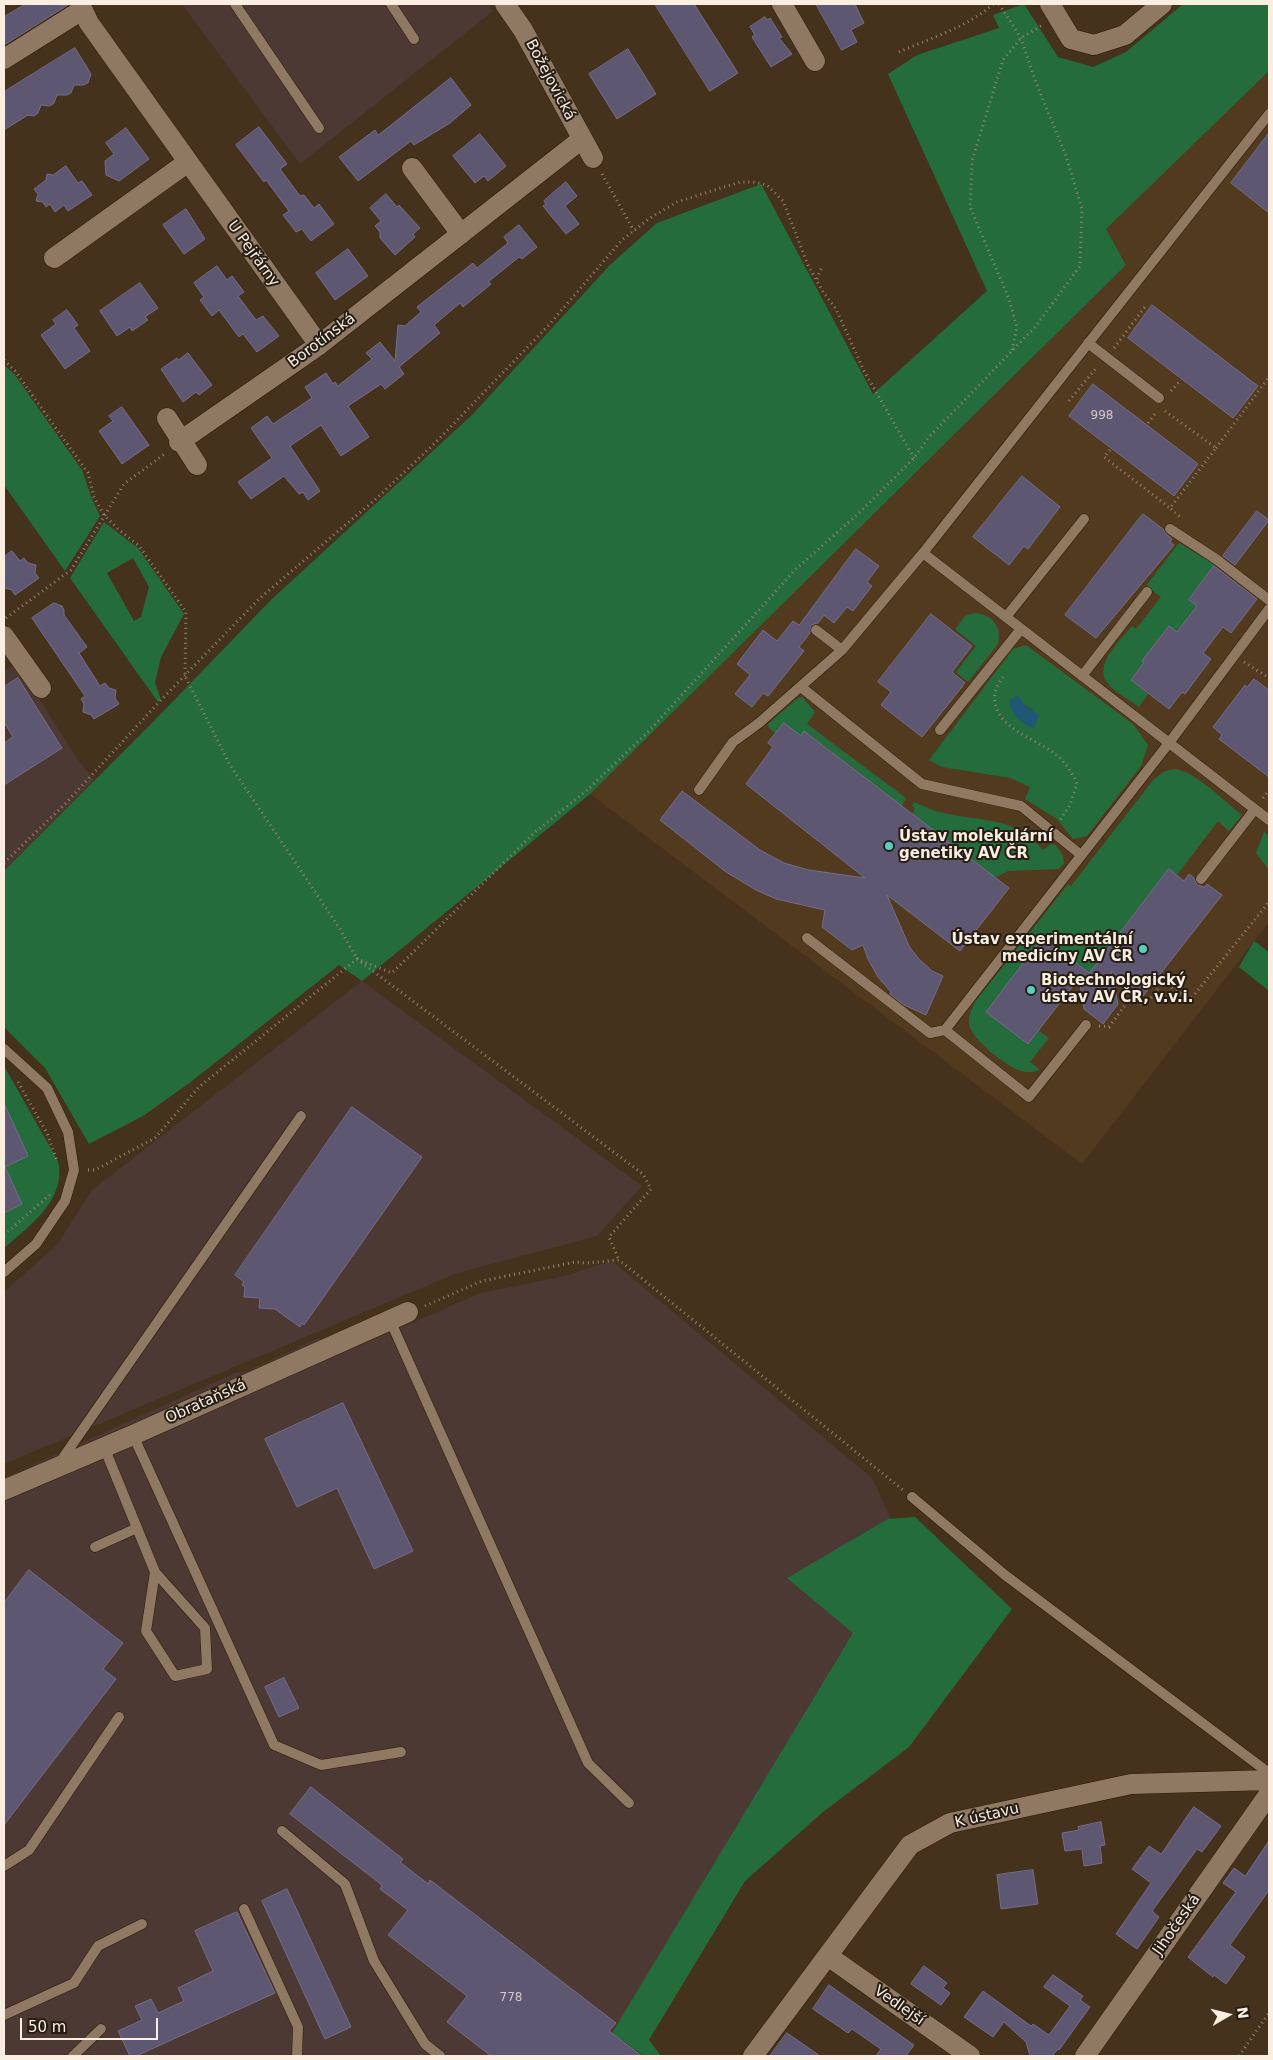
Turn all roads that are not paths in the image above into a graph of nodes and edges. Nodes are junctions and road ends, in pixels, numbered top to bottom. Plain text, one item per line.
1 (235, 4) edge
2 (391, 4) edge
3 (504, 4) edge
4 (782, 4) edge
5 (1162, 4) edge
6 (81, 7) edge
7 (1054, 10) edge
8 (414, 39) dead end
9 (4, 59) edge
10 (815, 61) dead end
11 (1269, 114) edge
12 (319, 128) dead end
13 (582, 139) junction
14 (593, 158) road end
15 (188, 162) junction
16 (412, 168) dead end
17 (461, 234) junction
18 (54, 258) dead end
19 (1088, 343) junction
20 (319, 346) junction
21 (1162, 400) road end
22 (167, 418) dead end
23 (180, 442) junction
24 (197, 466) dead end
25 (1084, 519) dead end
26 (1170, 529) dead end
27 (923, 553) junction
28 (1147, 592) dead end
29 (1269, 600) edge
30 (1269, 609) edge
31 (1006, 617) junction
32 (1020, 629) junction
33 (816, 630) dead end
34 (6, 646) edge
35 (842, 650) junction
36 (1082, 676) junction
37 (801, 687) junction
38 (40, 688) dead end
39 (940, 730) dead end
40 (1169, 743) junction
41 (699, 790) dead end
42 (1255, 809) junction
43 (1269, 820) edge
44 (1082, 855) junction
45 (1201, 879) dead end
46 (807, 938) dead end
47 (1086, 1025) road end
48 (944, 1030) junction
49 (4, 1050) edge
50 (301, 1116) dead end
51 (4, 1272) edge
52 (399, 1316) joint
53 (133, 1435) junction
54 (104, 1447) junction
55 (57, 1467) junction
56 (4, 1490) edge
57 (912, 1497) road end
58 (137, 1528) junction
59 (95, 1547) dead end
60 (155, 1572) junction
61 (118, 1717) dead end
62 (401, 1752) dead end
63 (1269, 1773) edge
64 (1269, 1780) edge
65 (1269, 1794) edge
66 (630, 1803) dead end
67 (282, 1832) dead end
68 (4, 1866) edge
69 (244, 1909) dead end
70 (142, 1924) dead end
71 (828, 1956) junction
72 (4, 2015) edge
73 (101, 2030) dead end
74 (73, 2056) edge
75 (297, 2056) edge
76 (440, 2056) edge
77 (753, 2056) edge
78 (970, 2056) edge
79 (1085, 2056) edge

1 - 12 lane
2 - 8 lane
3 - 13 street, Božejovická
4 - 10 street
5 - 7 street
6 - 9 street
6 - 15 street, U Pejřárny
11 - 19 lane
13 - 14 street, Božejovická
13 - 17 street, Borotínská
15 - 18 street
15 - 20 street, U Pejřárny
16 - 17 street
17 - 20 street, Borotínská
19 - 21 lane
19 - 27 lane
20 - 23 street, Borotínská
22 - 23 street
23 - 24 street
25 - 31 lane
26 - 29 lane
27 - 31 lane
27 - 35 lane
28 - 36 lane
30 - 40 lane
31 - 32 lane
32 - 36 lane
32 - 39 lane
33 - 35 lane
34 - 38 street
35 - 37 lane
36 - 40 lane
37 - 41 lane
37 - 44 lane
40 - 42 lane
40 - 44 lane
42 - 43 lane
42 - 45 lane
44 - 48 lane
46 - 48 lane
47 - 48 lane
49 - 51 lane
50 - 55 lane
52 - 53 street, Obrataňská
52 - 66 lane
53 - 54 street, Obrataňská
53 - 62 lane
54 - 55 street, Obrataňská
54 - 58 lane
55 - 56 street, Obrataňská
57 - 63 lane
58 - 59 lane
58 - 60 lane
60 - 60 lane
61 - 68 lane
64 - 71 street, K ústavu
65 - 79 street, Jihočeská
67 - 76 lane
69 - 75 lane
70 - 72 lane
71 - 77 street, K ústavu
71 - 78 street, Vedlejší
73 - 74 lane

